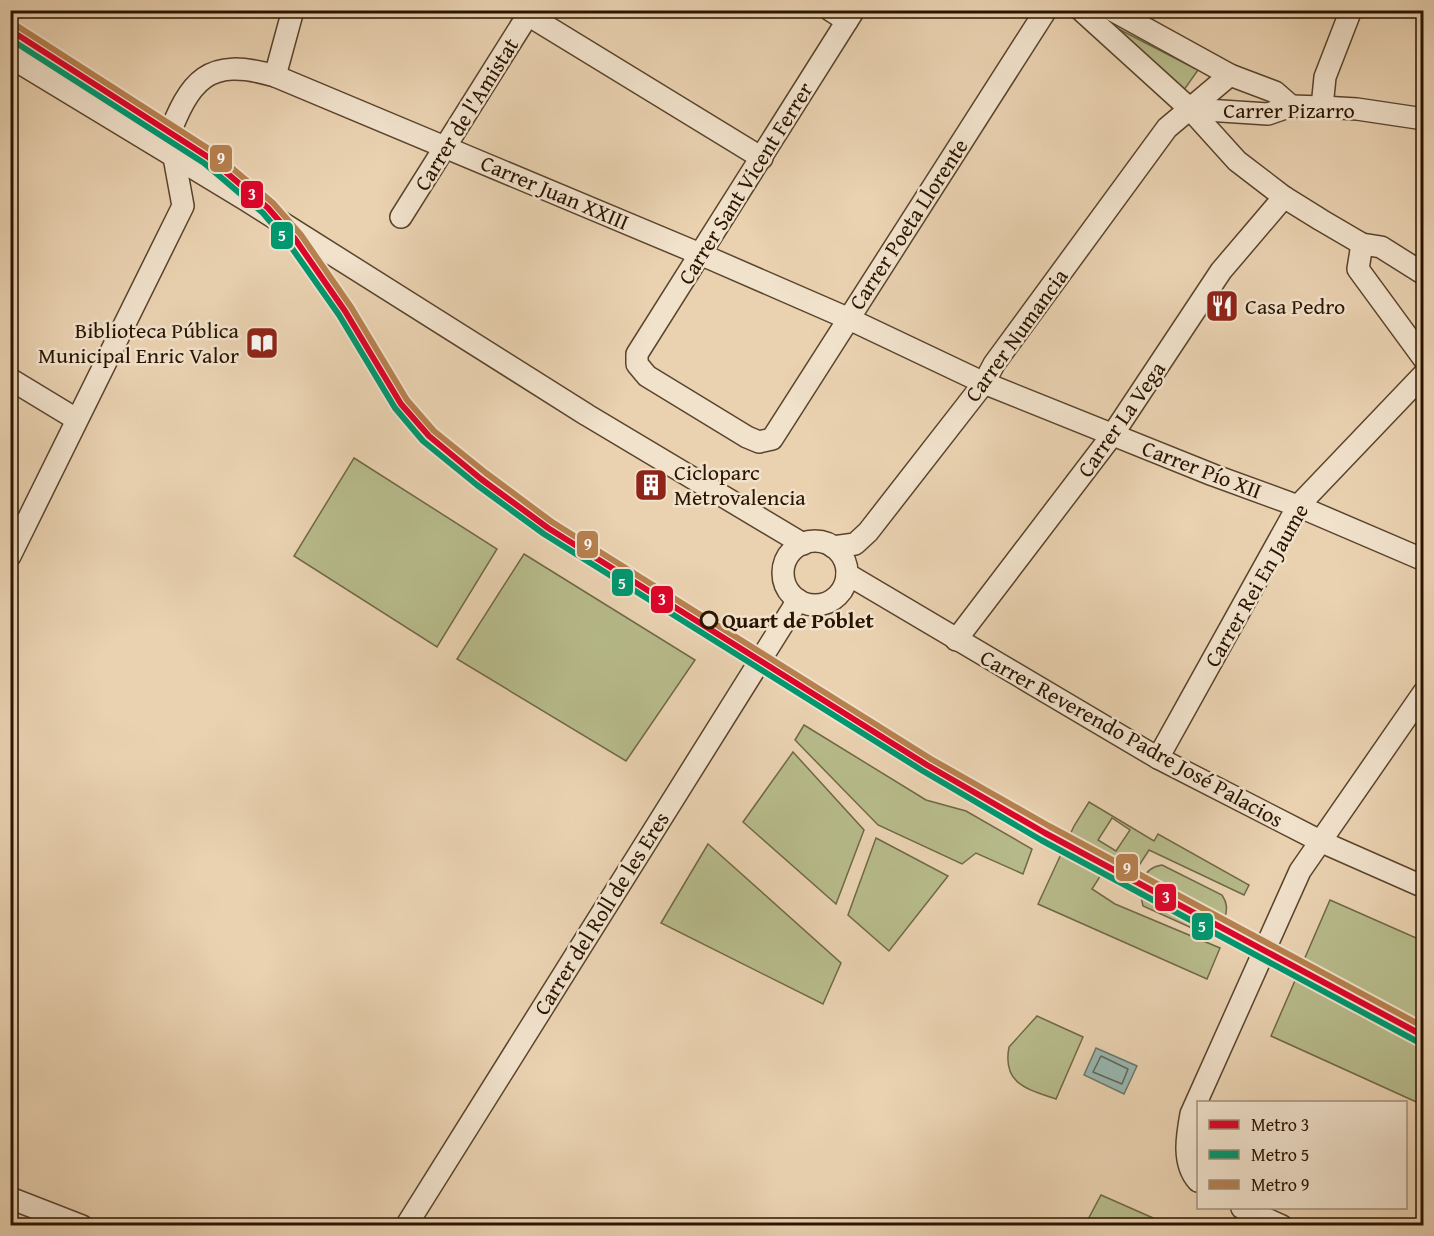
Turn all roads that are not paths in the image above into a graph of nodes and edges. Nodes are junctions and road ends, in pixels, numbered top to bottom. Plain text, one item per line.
1 (293, 10) edge
2 (1046, 10) edge
3 (1081, 10) edge
4 (1112, 10) edge
5 (1351, 10) edge
6 (530, 13) edge
7 (844, 14) edge
8 (10, 57) edge
9 (1230, 75) junction
10 (275, 76) junction
11 (1291, 106) junction
12 (1322, 107) junction
13 (1190, 109) junction
14 (1424, 118) edge
15 (446, 146) junction
16 (174, 157) junction
17 (762, 158) junction
18 (1284, 197) junction
19 (401, 217) dead end
20 (1362, 244) junction
21 (700, 254) junction
22 (1424, 274) edge
23 (847, 318) junction
24 (1424, 359) edge
25 (1424, 374) edge
26 (10, 379) edge
27 (984, 383) junction
28 (76, 419) junction
29 (1113, 434) junction
30 (772, 439) joint
31 (1298, 506) junction
32 (803, 544) junction
33 (833, 547) junction
34 (10, 556) edge
35 (1424, 560) edge
36 (847, 574) junction
37 (798, 600) junction
38 (956, 640) junction
39 (1424, 692) edge
40 (1158, 758) junction
41 (1322, 842) junction
42 (1424, 887) edge
43 (1197, 1180) edge
44 (10, 1198) edge
45 (1244, 1209) edge
46 (82, 1226) edge
47 (406, 1226) edge
48 (1282, 1226) edge

1 - 10 street
2 - 23 street, Carrer Poeta Llorente
3 - 13 street
4 - 9 street
5 - 12 street
6 - 15 street, Carrer de l'Amistat
6 - 17 street
7 - 17 street, Carrer Sant Vicent Ferrer
8 - 16 street
9 - 11 street
9 - 13 street, Carrer Numancia
10 - 15 street, Carrer Juan XXIII
10 - 16 street, Carrer Juan XXIII
11 - 12 street, Carrer Pizarro
11 - 13 street, Carrer Pizarro
12 - 14 street, Carrer Pizarro
13 - 18 street
13 - 27 street, Carrer Numancia
15 - 19 street, Carrer de l'Amistat
15 - 21 street, Carrer Juan XXIII
16 - 28 street, Carrer Juan XXIII
16 - 32 street
17 - 21 street, Carrer Sant Vicent Ferrer
18 - 20 street
18 - 29 street, Carrer La Vega
20 - 22 street
20 - 24 street
21 - 23 street, Carrer Juan XXIII
21 - 30 street, Carrer Sant Vicent Ferrer
23 - 27 street, Carrer Juan XXIII
23 - 30 street, Carrer Poeta Llorente
25 - 31 street, Carrer Rei En Jaume
26 - 28 street
27 - 29 street, Carrer Pío XII
27 - 33 street, Carrer Numancia
28 - 34 street, Carrer Juan XXIII
29 - 31 street, Carrer Pío XII
29 - 38 street, Carrer La Vega
31 - 35 street, Carrer Pío XII
31 - 40 street, Carrer Rei En Jaume
32 - 33 street
32 - 37 street
33 - 36 street
36 - 37 street
36 - 38 street, Carrer Reverendo Padre José Palacios
37 - 47 street, Carrer del Roll de les Eres
38 - 40 street, Carrer Reverendo Padre José Palacios
39 - 41 street
40 - 41 street, Carrer Reverendo Padre José Palacios
41 - 42 street, Carrer Reverendo Padre José Palacios
41 - 43 street
44 - 46 street
45 - 48 street

